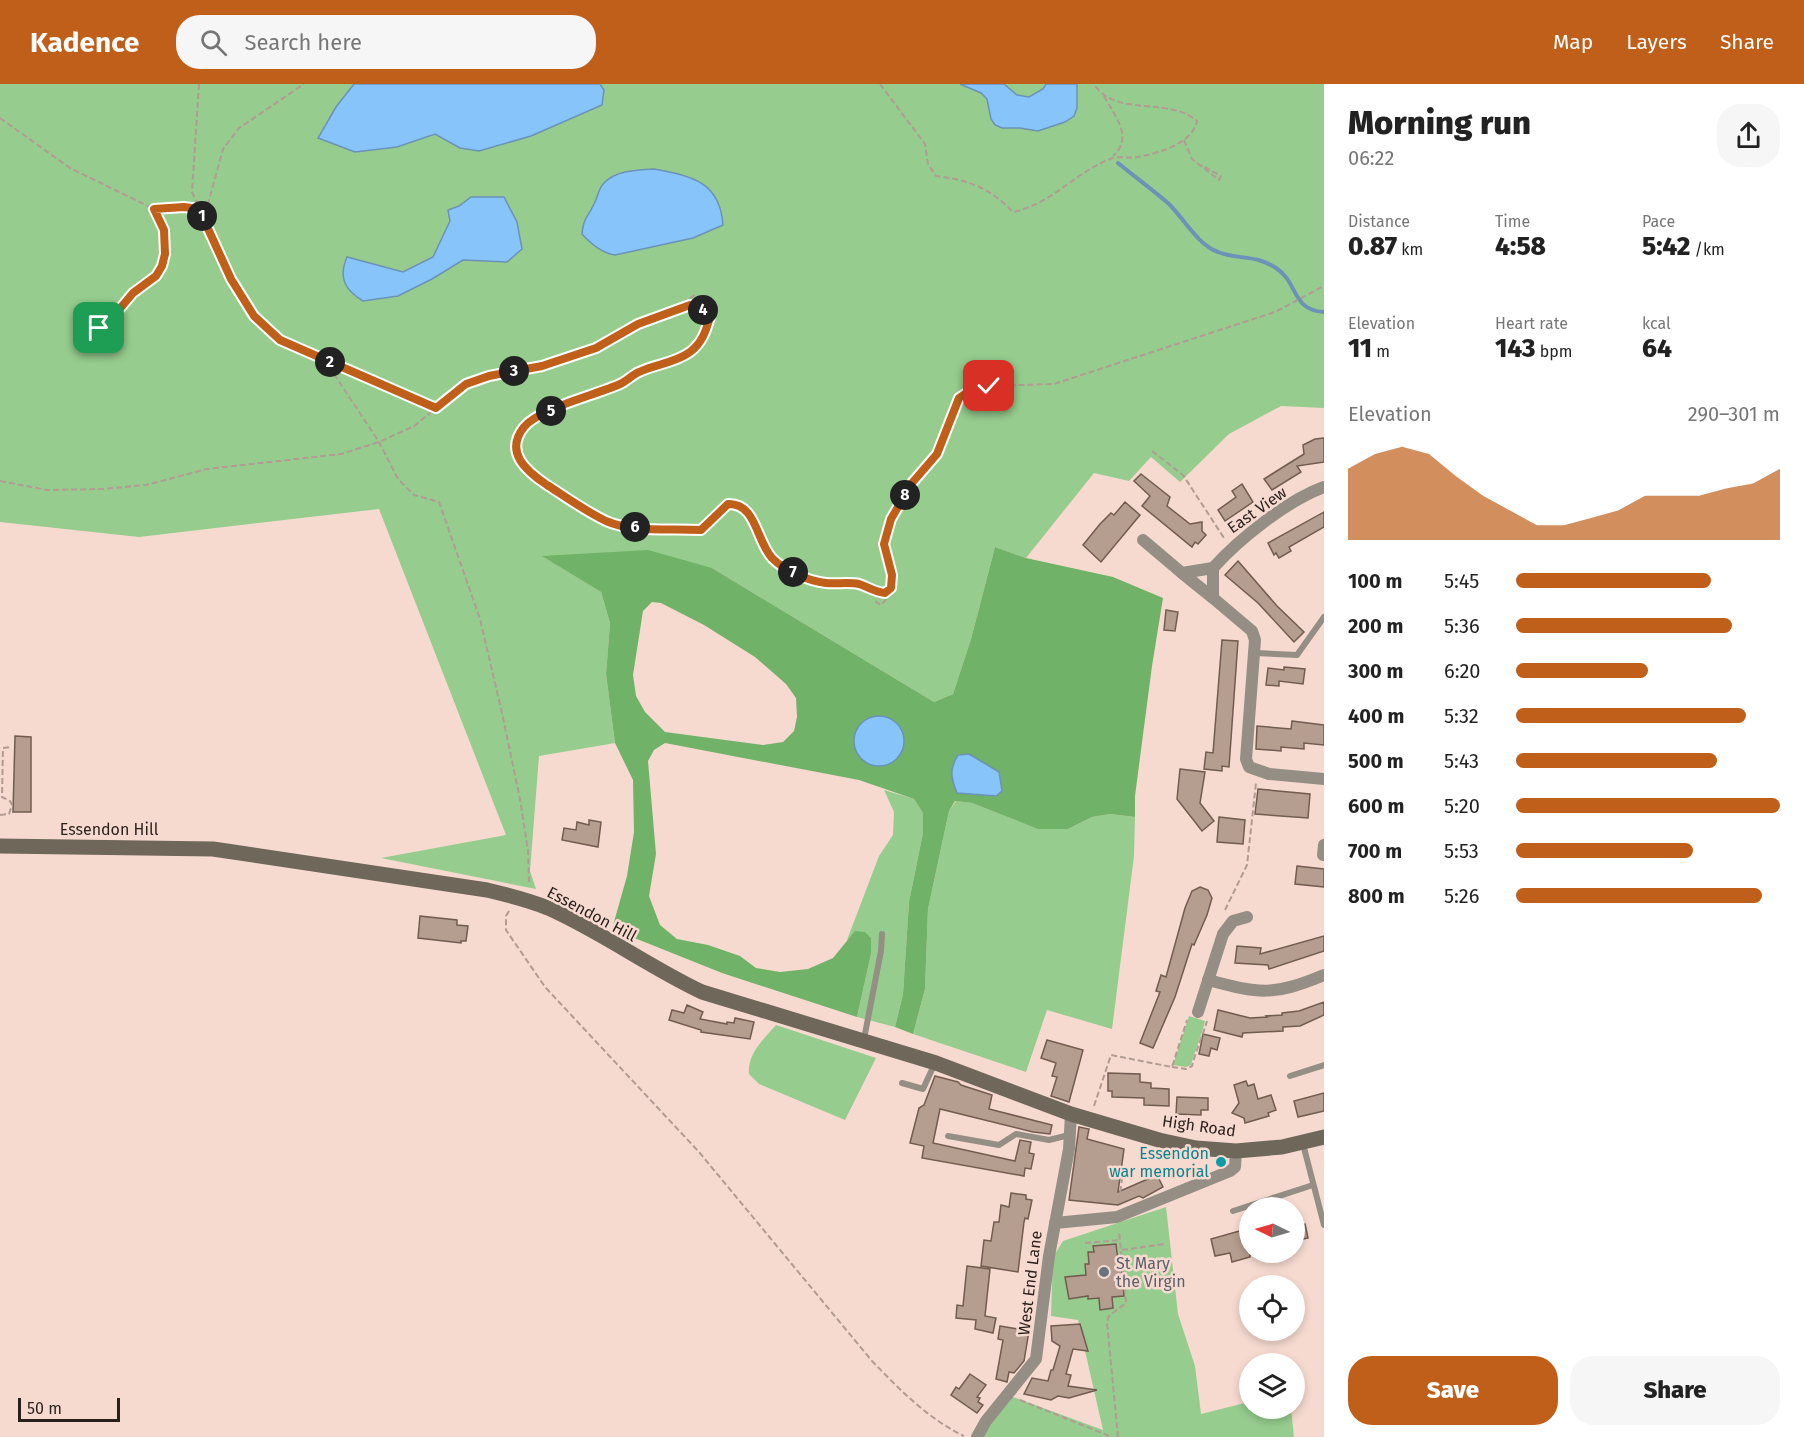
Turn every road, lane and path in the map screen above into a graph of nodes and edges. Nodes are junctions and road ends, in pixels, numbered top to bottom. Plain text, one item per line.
1 (199, 84) edge
2 (304, 84) edge
3 (880, 84) edge
4 (1094, 84) edge
5 (1104, 96) junction
6 (0, 118) edge
7 (1184, 140) junction
8 (1112, 158) junction
9 (1201, 165) junction
10 (154, 209) junction
11 (199, 209) junction
12 (1324, 286) edge
13 (690, 305) junction
14 (703, 309) junction
15 (112, 318) junction
16 (324, 359) junction
17 (436, 408) junction
18 (379, 442) junction
19 (1152, 451) dead end
20 (0, 481) edge
21 (1324, 487) edge
22 (1143, 540) dead end
23 (1232, 548) junction
24 (1213, 567) junction
25 (1182, 573) junction
26 (881, 592) junction
27 (885, 593) junction
28 (1213, 598) junction
29 (1324, 617) edge
30 (1256, 653) junction
31 (11, 747) dead end
32 (1257, 771) junction
33 (1324, 779) edge
34 (1, 781) edge
35 (0, 815) edge
36 (0, 846) edge
37 (529, 883) dead end
38 (519, 898) junction
39 (1247, 917) dead end
40 (1221, 918) dead end
41 (882, 934) dead end
42 (1324, 975) edge
43 (1208, 980) junction
44 (1194, 1012) joint
45 (864, 1040) junction
46 (936, 1063) junction
47 (1324, 1065) edge
48 (1290, 1076) dead end
49 (902, 1083) dead end
50 (1071, 1114) junction
51 (1089, 1119) junction
52 (1070, 1135) junction
53 (948, 1136) dead end
54 (1324, 1137) edge
55 (1303, 1142) junction
56 (1236, 1151) junction
57 (1123, 1172) dead end
58 (1313, 1185) junction
59 (1233, 1211) dead end
60 (1117, 1217) junction
61 (1055, 1223) junction
62 (1324, 1225) edge
63 (1120, 1240) junction
64 (1084, 1243) dead end
65 (1164, 1244) dead end
66 (1122, 1250) junction
67 (1010, 1393) junction
68 (970, 1437) edge
69 (977, 1437) edge
70 (1112, 1437) edge
71 (1118, 1437) edge

1 - 11 path
2 - 11 path
3 - 8 path
4 - 5 path
5 - 7 path
5 - 8 path
6 - 10 path
7 - 8 path
7 - 9 path
9 - 9 path
10 - 11 path
10 - 15 path
11 - 16 path
12 - 27 path
13 - 14 path
13 - 14 path
13 - 17 path
14 - 26 path
15 - 15 path
16 - 17 path
16 - 18 path
17 - 18 path
18 - 20 path
18 - 37 path
19 - 23 path
21 - 23 street, East View
22 - 25 street
23 - 24 street, East View
24 - 25 street
24 - 28 street
25 - 28 street
26 - 27 path
26 - 27 path
28 - 30 street
29 - 30 lane
30 - 32 street
31 - 34 path
32 - 33 street
32 - 40 path
34 - 35 path
36 - 38 main road, Essendon Hill
38 - 45 main road, Essendon Hill
38 - 68 path
39 - 43 street
41 - 45 lane
42 - 43 street
43 - 44 street
44 - 51 path
45 - 46 main road, Essendon Hill
46 - 49 lane
46 - 50 main road, Essendon Hill
47 - 48 lane
50 - 51 main road, High Road
50 - 52 street, West End Lane
51 - 56 main road, High Road
52 - 53 lane
52 - 61 street, West End Lane
54 - 55 main road, High Road
55 - 56 main road, High Road
55 - 58 lane
56 - 60 street
57 - 60 path
58 - 59 lane
58 - 62 lane
60 - 61 street
60 - 63 path
61 - 67 street, West End Lane
63 - 64 path
63 - 66 path
65 - 66 path
66 - 71 path
67 - 69 street, West End Lane
67 - 70 path

